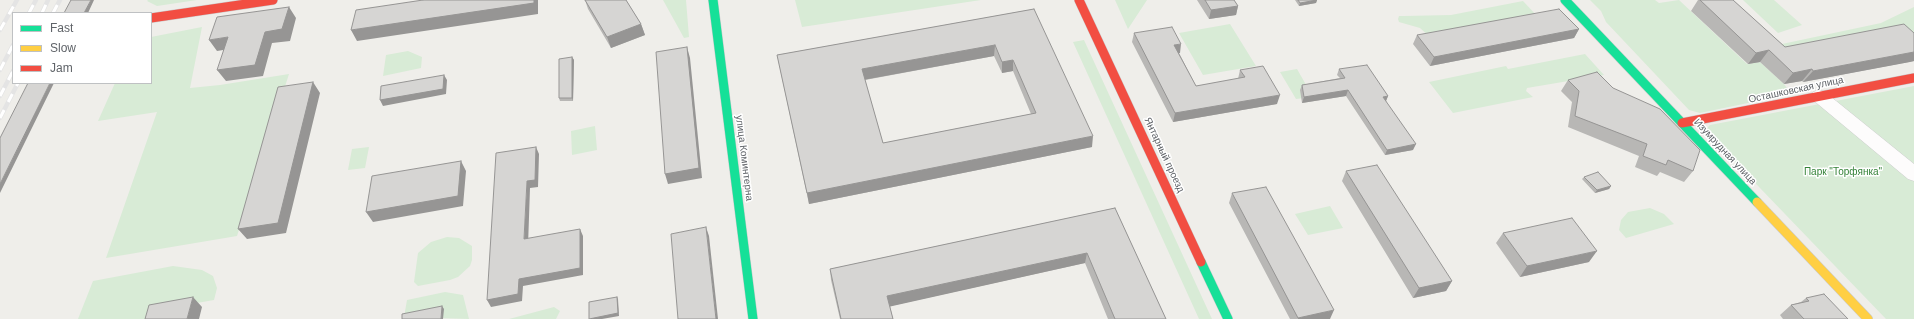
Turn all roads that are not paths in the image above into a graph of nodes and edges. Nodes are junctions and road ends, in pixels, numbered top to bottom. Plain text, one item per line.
1 (273, 0) edge
2 (713, 0) edge
3 (1079, 0) edge
4 (1565, 0) edge
5 (152, 18) edge
6 (1914, 78) edge
7 (1818, 96) junction
8 (1682, 123) junction
9 (1914, 174) edge
10 (753, 319) edge
11 (1228, 319) edge
12 (1868, 319) edge

1 - 5 street
2 - 10 street, улица Коминтерна
3 - 11 street, Янтарный проезд
4 - 8 street, Изумрудная улица
6 - 7 street, Осташковская улица
7 - 8 street, Осташковская улица
7 - 9 street
8 - 12 street, Изумрудная улица

